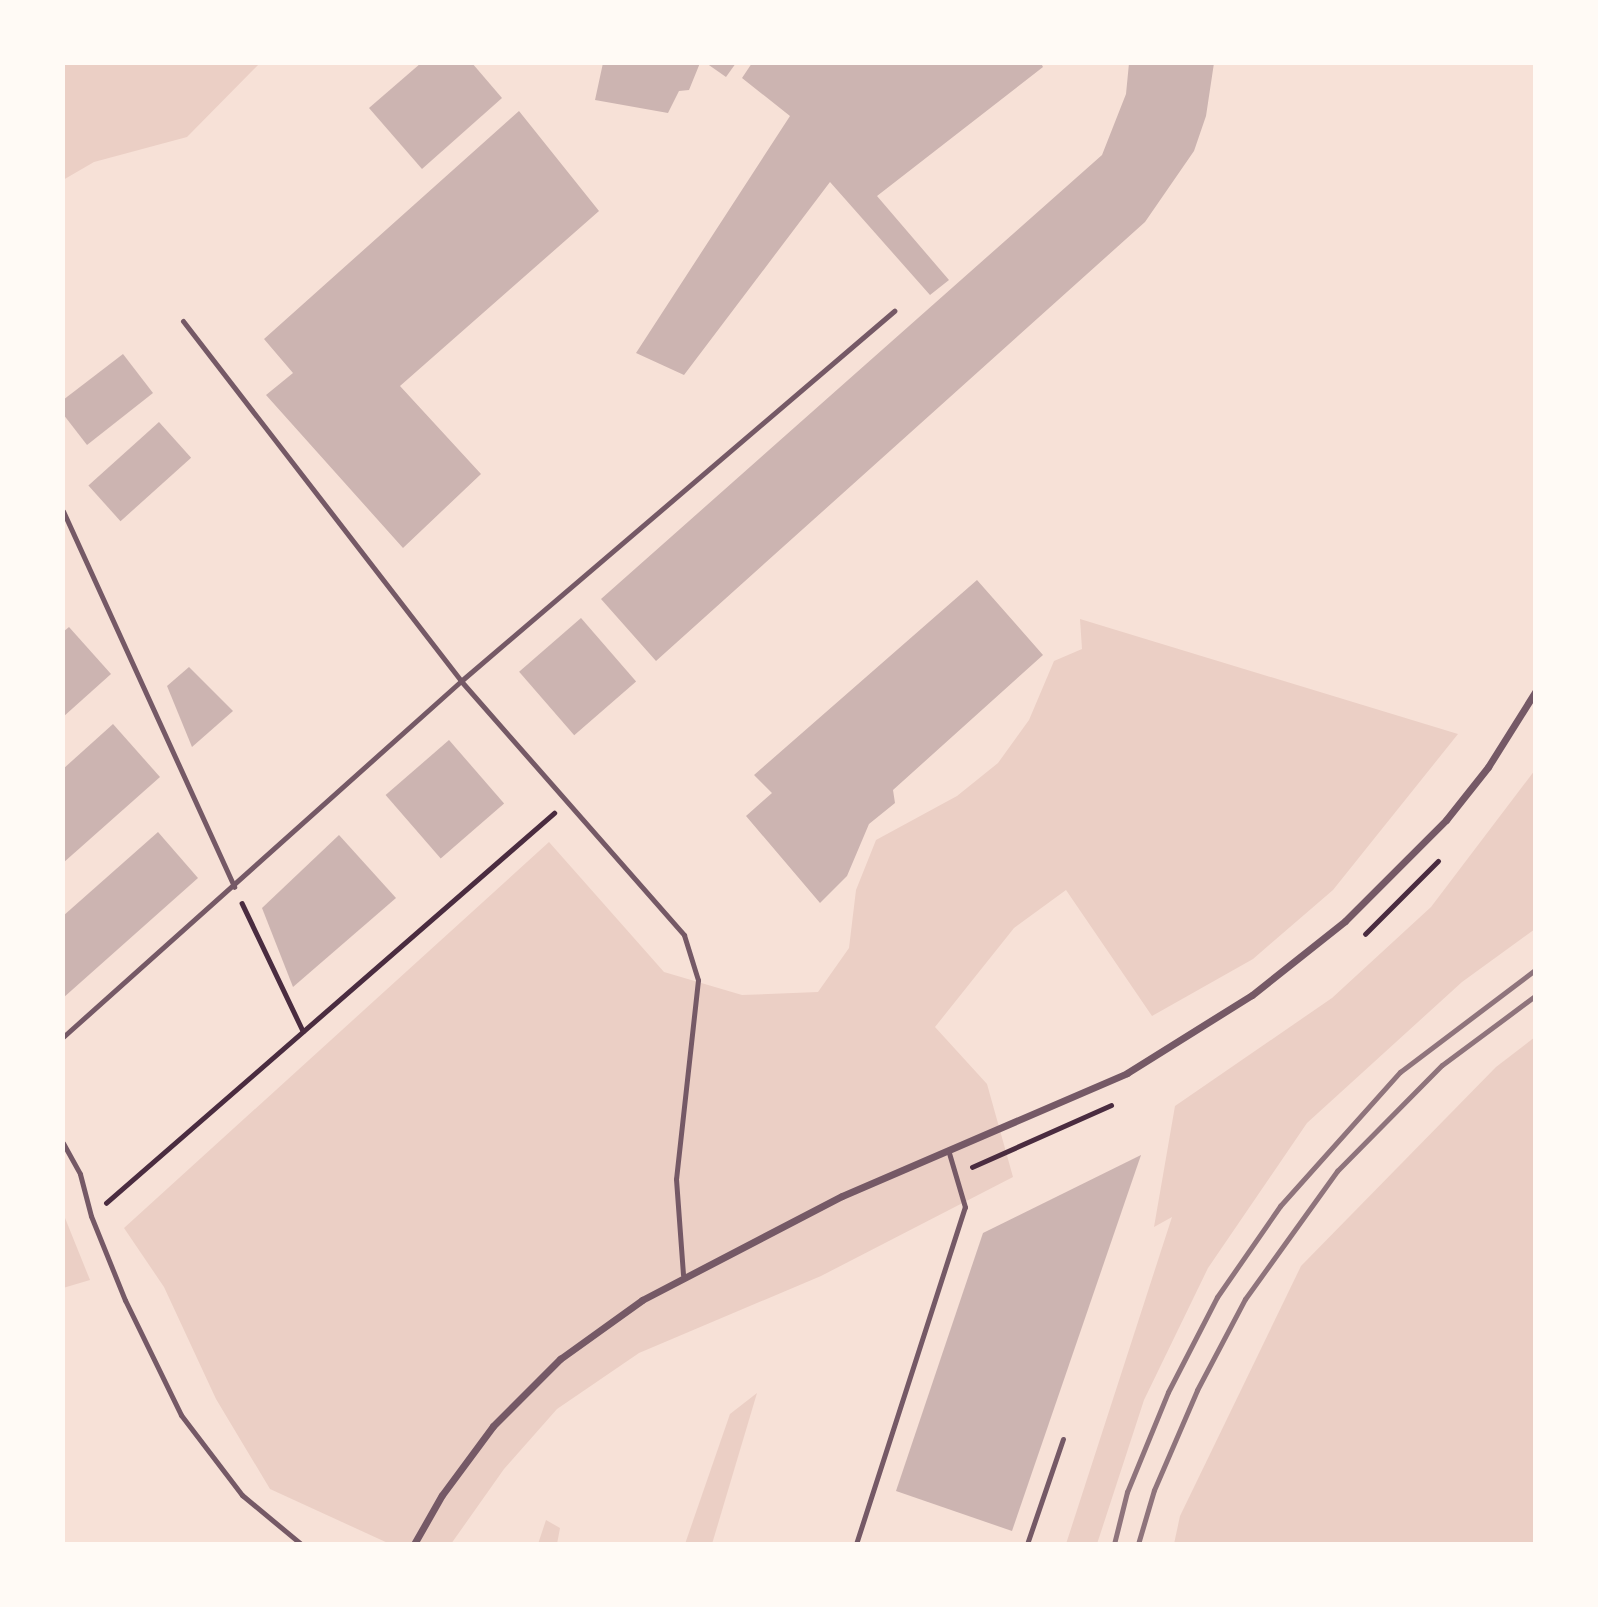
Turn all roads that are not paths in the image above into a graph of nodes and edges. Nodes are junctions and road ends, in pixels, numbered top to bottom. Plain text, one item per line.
1 (894, 311) dead end
2 (183, 321) dead end
3 (63, 511) edge
4 (461, 681) junction
5 (1535, 692) edge
6 (234, 887) junction
7 (63, 1038) edge
8 (63, 1143) edge
9 (949, 1153) junction
10 (682, 1275) junction
11 (1063, 1440) dead end
12 (301, 1544) edge
13 (414, 1544) edge
14 (856, 1544) edge
15 (1027, 1544) edge

1 - 4 lane
2 - 4 lane
3 - 6 lane
4 - 6 lane
4 - 10 lane
5 - 9 street
6 - 7 lane
8 - 12 lane
9 - 10 street
9 - 14 lane
10 - 13 street
11 - 15 lane

